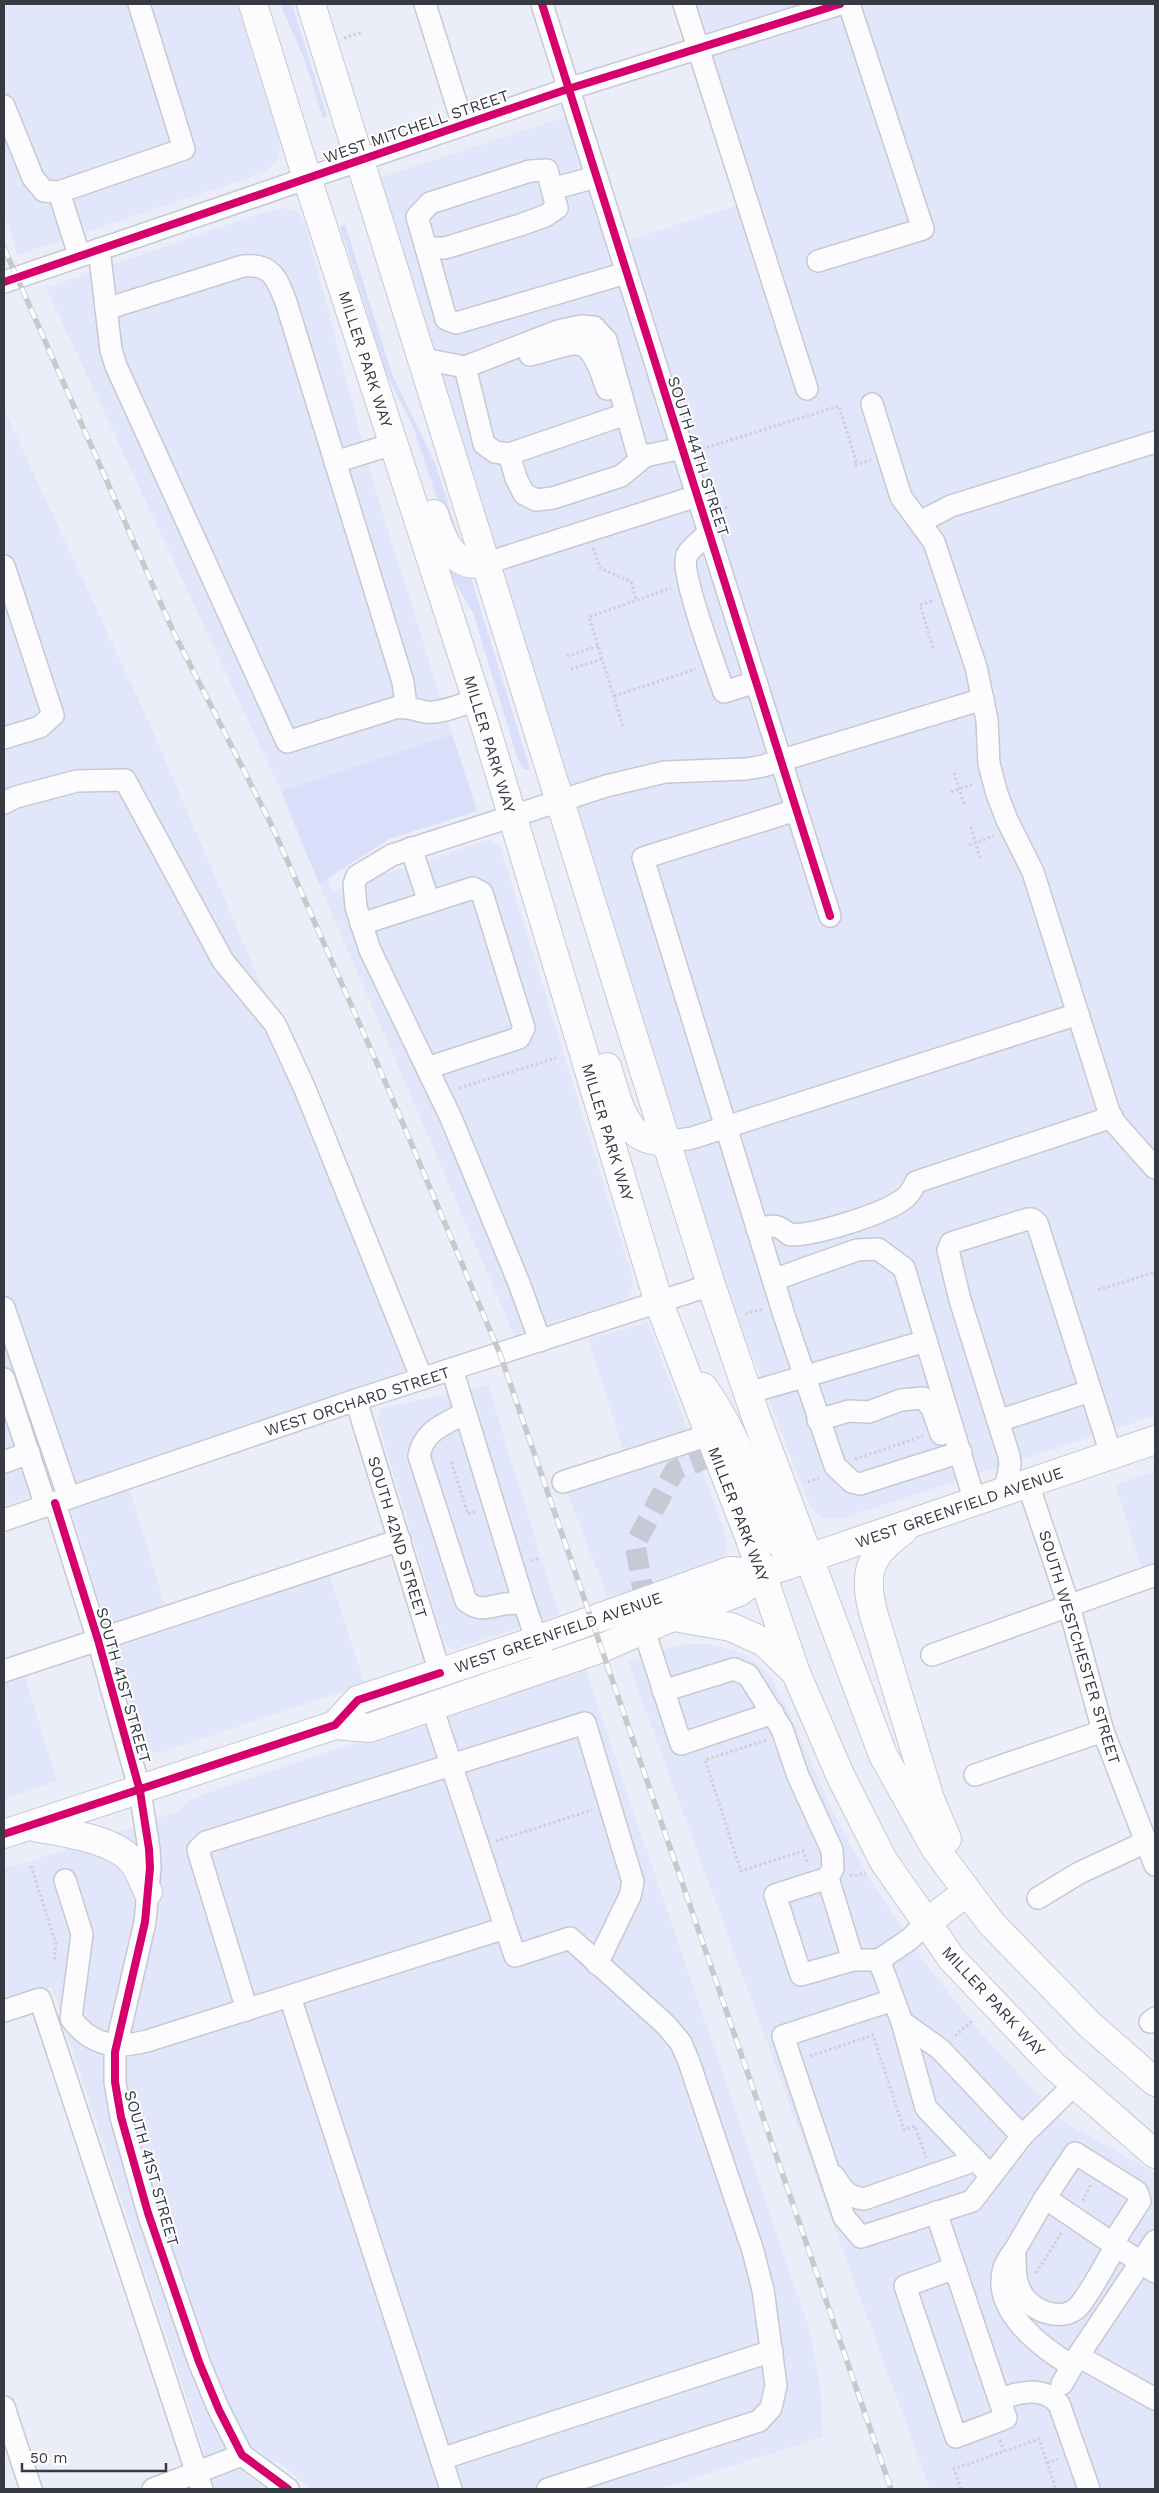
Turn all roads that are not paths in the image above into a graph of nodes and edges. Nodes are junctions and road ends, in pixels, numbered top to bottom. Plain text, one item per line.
1 (139, 4) edge
2 (252, 4) edge
3 (311, 4) edge
4 (425, 4) edge
5 (542, 4) edge
6 (684, 4) edge
7 (840, 4) edge
8 (849, 4) edge
9 (698, 49) junction
10 (568, 89) junction
11 (4, 106) edge
12 (463, 125) junction
13 (361, 159) junction
14 (596, 177) junction
15 (307, 178) junction
16 (552, 189) junction
17 (59, 192) junction
18 (426, 248) junction
19 (89, 252) junction
20 (818, 261) dead end
21 (626, 272) junction
22 (4, 282) edge
23 (106, 309) junction
24 (424, 359) junction
25 (366, 360) junction
26 (465, 367) junction
27 (807, 389) dead end
28 (872, 404) dead end
29 (622, 416) junction
30 (1155, 442) edge
31 (393, 444) junction
32 (692, 449) junction
33 (509, 454) junction
34 (645, 456) junction
35 (335, 462) junction
36 (697, 496) junction
37 (920, 522) junction
38 (708, 533) junction
39 (487, 563) junction
40 (4, 566) edge
41 (756, 682) junction
42 (983, 698) junction
43 (477, 700) junction
44 (406, 706) junction
45 (4, 738) edge
46 (780, 761) junction
47 (560, 800) junction
48 (4, 803) edge
49 (796, 810) junction
50 (512, 816) junction
51 (411, 848) junction
52 (430, 902) junction
53 (830, 916) dead end
54 (361, 924) junction
55 (559, 972) junction
56 (1078, 1014) junction
57 (427, 1068) junction
58 (1112, 1117) junction
59 (726, 1126) junction
60 (666, 1142) junction
61 (1155, 1168) edge
62 (757, 1229) junction
63 (773, 1280) junction
64 (711, 1285) junction
65 (659, 1303) junction
66 (4, 1308) edge
67 (926, 1340) junction
68 (540, 1341) junction
69 (681, 1358) junction
70 (452, 1369) junction
71 (804, 1376) junction
72 (4, 1379) edge
73 (422, 1379) junction
74 (1090, 1391) junction
75 (748, 1393) junction
76 (356, 1400) junction
77 (466, 1413) junction
78 (818, 1420) junction
79 (998, 1422) junction
80 (710, 1435) junction
81 (1155, 1440) edge
82 (29, 1453) junction
83 (955, 1454) junction
84 (1111, 1454) junction
85 (4, 1462) edge
86 (563, 1482) dead end
87 (1017, 1488) junction
88 (57, 1502) junction
89 (975, 1502) junction
90 (4, 1520) edge
91 (916, 1522) junction
92 (400, 1540) junction
93 (809, 1558) junction
94 (762, 1574) junction
95 (1155, 1575) edge
96 (524, 1603) junction
97 (1069, 1606) junction
98 (672, 1617) junction
99 (644, 1630) junction
100 (98, 1640) junction
101 (537, 1640) junction
102 (932, 1656) dead end
103 (546, 1667) junction
104 (4, 1671) edge
105 (440, 1673) junction
106 (796, 1673) junction
107 (663, 1691) junction
108 (432, 1707) junction
109 (773, 1713) junction
110 (335, 1725) junction
111 (1103, 1731) junction
112 (451, 1765) junction
113 (975, 1775) dead end
114 (140, 1791) junction
115 (16, 1830) edge
116 (1146, 1842) junction
117 (1155, 1865) edge
118 (830, 1872) junction
119 (65, 1880) dead end
120 (148, 1892) junction
121 (968, 1892) junction
122 (1038, 1898) dead end
123 (926, 1923) junction
124 (505, 1928) junction
125 (853, 1960) junction
126 (879, 1960) junction
127 (597, 1964) junction
128 (290, 1997) junction
129 (893, 2000) junction
130 (247, 2010) junction
131 (4, 2011) edge
132 (902, 2022) junction
133 (116, 2047) junction
134 (1155, 2082) edge
135 (1074, 2085) junction
136 (1022, 2136) junction
137 (1155, 2154) edge
138 (826, 2164) junction
139 (983, 2168) junction
140 (1045, 2198) junction
141 (936, 2212) junction
142 (1155, 2241) edge
143 (1114, 2245) junction
144 (1015, 2249) junction
145 (955, 2268) junction
146 (1148, 2268) edge
147 (772, 2351) junction
148 (1075, 2361) junction
149 (1060, 2394) junction
150 (999, 2399) junction
151 (1155, 2399) edge
152 (4, 2407) edge
153 (242, 2455) junction
154 (441, 2459) junction
155 (199, 2482) edge
156 (30, 2489) edge
157 (153, 2489) edge
158 (288, 2489) edge
159 (451, 2489) edge
160 (548, 2489) edge
161 (1089, 2489) edge

1 - 17 street
2 - 15 main road, MILLER PARK WAY
3 - 13 main road
4 - 12 street
5 - 10 street, SOUTH 44TH STREET
6 - 9 street
7 - 9 street, WEST MITCHELL STREET
8 - 20 street
9 - 10 street, WEST MITCHELL STREET
9 - 27 street
10 - 12 street, WEST MITCHELL STREET
10 - 14 street, SOUTH 44TH STREET
11 - 17 street
12 - 13 street, WEST MITCHELL STREET
13 - 15 street, WEST MITCHELL STREET
13 - 24 main road
14 - 16 street
14 - 21 street, SOUTH 44TH STREET
15 - 19 street, WEST MITCHELL STREET
15 - 25 main road, MILLER PARK WAY
16 - 18 street
16 - 18 street
17 - 19 street
18 - 21 street
19 - 22 street, WEST MITCHELL STREET
19 - 23 street
21 - 32 street, SOUTH 44TH STREET
23 - 35 street
23 - 44 street
24 - 26 street
24 - 39 main road
25 - 31 main road, MILLER PARK WAY
25 - 39 main road
26 - 29 street
26 - 33 street
28 - 37 street
29 - 33 street
29 - 34 street
30 - 37 street
31 - 35 street
31 - 43 main road, MILLER PARK WAY
32 - 34 street
32 - 36 street, SOUTH 44TH STREET
33 - 34 street
35 - 44 street
36 - 38 street, SOUTH 44TH STREET
36 - 39 street
37 - 42 street
38 - 41 street, SOUTH 44TH STREET
38 - 41 street
39 - 47 main road
40 - 45 street
41 - 46 street, SOUTH 44TH STREET
42 - 46 street
42 - 56 street
43 - 44 street
43 - 50 main road, MILLER PARK WAY
46 - 47 street
46 - 49 street, SOUTH 44TH STREET
47 - 50 street
47 - 60 main road
48 - 73 street
49 - 53 street, SOUTH 44TH STREET
49 - 59 street
50 - 51 street
50 - 55 main road, MILLER PARK WAY
51 - 52 street
51 - 54 street
52 - 54 street
52 - 57 street
54 - 57 street
55 - 60 main road
55 - 65 main road, MILLER PARK WAY
56 - 58 street
56 - 59 street
57 - 68 street
58 - 61 street
58 - 62 street
59 - 60 street
59 - 62 street
60 - 64 main road
62 - 63 street
63 - 67 street
63 - 71 street
64 - 65 street, WEST ORCHARD STREET
64 - 75 main road
65 - 68 street, WEST ORCHARD STREET
65 - 69 main road, MILLER PARK WAY
66 - 88 street
67 - 71 street
67 - 83 street
68 - 70 street, WEST ORCHARD STREET
69 - 80 main road, MILLER PARK WAY
69 - 93 main road
70 - 73 street, WEST ORCHARD STREET
70 - 77 street
71 - 75 street
71 - 78 street
72 - 82 street
73 - 76 street, WEST ORCHARD STREET
74 - 79 street
74 - 79 street
74 - 84 street
75 - 93 main road
76 - 88 street, WEST ORCHARD STREET
76 - 92 street, SOUTH 42ND STREET
77 - 96 street
77 - 96 street
78 - 83 street
78 - 83 street
79 - 87 street
80 - 86 street
80 - 94 main road, MILLER PARK WAY
81 - 84 main road, WEST GREENFIELD AVENUE
82 - 85 street
82 - 88 street
83 - 89 street
84 - 87 main road, WEST GREENFIELD AVENUE
87 - 89 main road, WEST GREENFIELD AVENUE
87 - 97 street, SOUTH WESTCHESTER STREET
88 - 90 street, WEST ORCHARD STREET
88 - 100 street, SOUTH 41ST STREET
89 - 91 main road, WEST GREENFIELD AVENUE
91 - 93 main road, WEST GREENFIELD AVENUE
91 - 121 main road
92 - 100 street
92 - 105 street, SOUTH 42ND STREET
93 - 94 main road, WEST GREENFIELD AVENUE
93 - 121 main road
94 - 98 main road, WEST GREENFIELD AVENUE
94 - 101 main road, WEST GREENFIELD AVENUE
94 - 106 main road, MILLER PARK WAY
95 - 97 street
96 - 101 street
97 - 102 street
97 - 111 street, SOUTH WESTCHESTER STREET
98 - 99 main road, WEST GREENFIELD AVENUE
98 - 106 main road
99 - 103 main road, WEST GREENFIELD AVENUE
99 - 107 street
100 - 104 street
100 - 114 street, SOUTH 41ST STREET
101 - 103 street
101 - 105 main road, WEST GREENFIELD AVENUE
103 - 108 main road, WEST GREENFIELD AVENUE
105 - 110 main road, WEST GREENFIELD AVENUE
106 - 123 main road, MILLER PARK WAY
107 - 109 street
107 - 109 street
108 - 110 main road, WEST GREENFIELD AVENUE
108 - 112 street
109 - 118 street
110 - 114 main road, WEST GREENFIELD AVENUE
111 - 113 street
111 - 116 street, SOUTH WESTCHESTER STREET
112 - 124 street
112 - 127 street
112 - 130 street
114 - 115 main road, WEST GREENFIELD AVENUE
114 - 120 street, SOUTH 41ST STREET
115 - 120 main road
116 - 117 street, SOUTH WESTCHESTER STREET
116 - 122 street
118 - 125 street
118 - 125 street
119 - 133 street
120 - 133 street, SOUTH 41ST STREET
121 - 123 main road
121 - 134 main road
123 - 126 street
123 - 135 main road, MILLER PARK WAY
124 - 127 street
124 - 128 street
125 - 126 street
126 - 129 street
127 - 147 street
128 - 130 street
128 - 154 street
129 - 132 street
129 - 138 street
130 - 133 street
131 - 155 street
132 - 136 street
132 - 139 street
133 - 153 street, SOUTH 41ST STREET
135 - 136 street
135 - 137 main road, MILLER PARK WAY
136 - 139 street
138 - 139 street
138 - 141 street
139 - 141 street
140 - 143 street
140 - 143 street
140 - 144 street
141 - 145 street
142 - 146 street
143 - 144 street
143 - 146 street
144 - 148 street
145 - 150 street
145 - 150 street
146 - 148 street
147 - 154 street
147 - 160 street
148 - 149 street
148 - 151 street
149 - 150 street
149 - 161 street
152 - 156 street
153 - 155 street
153 - 158 street, SOUTH 41ST STREET
154 - 159 street
155 - 157 street

